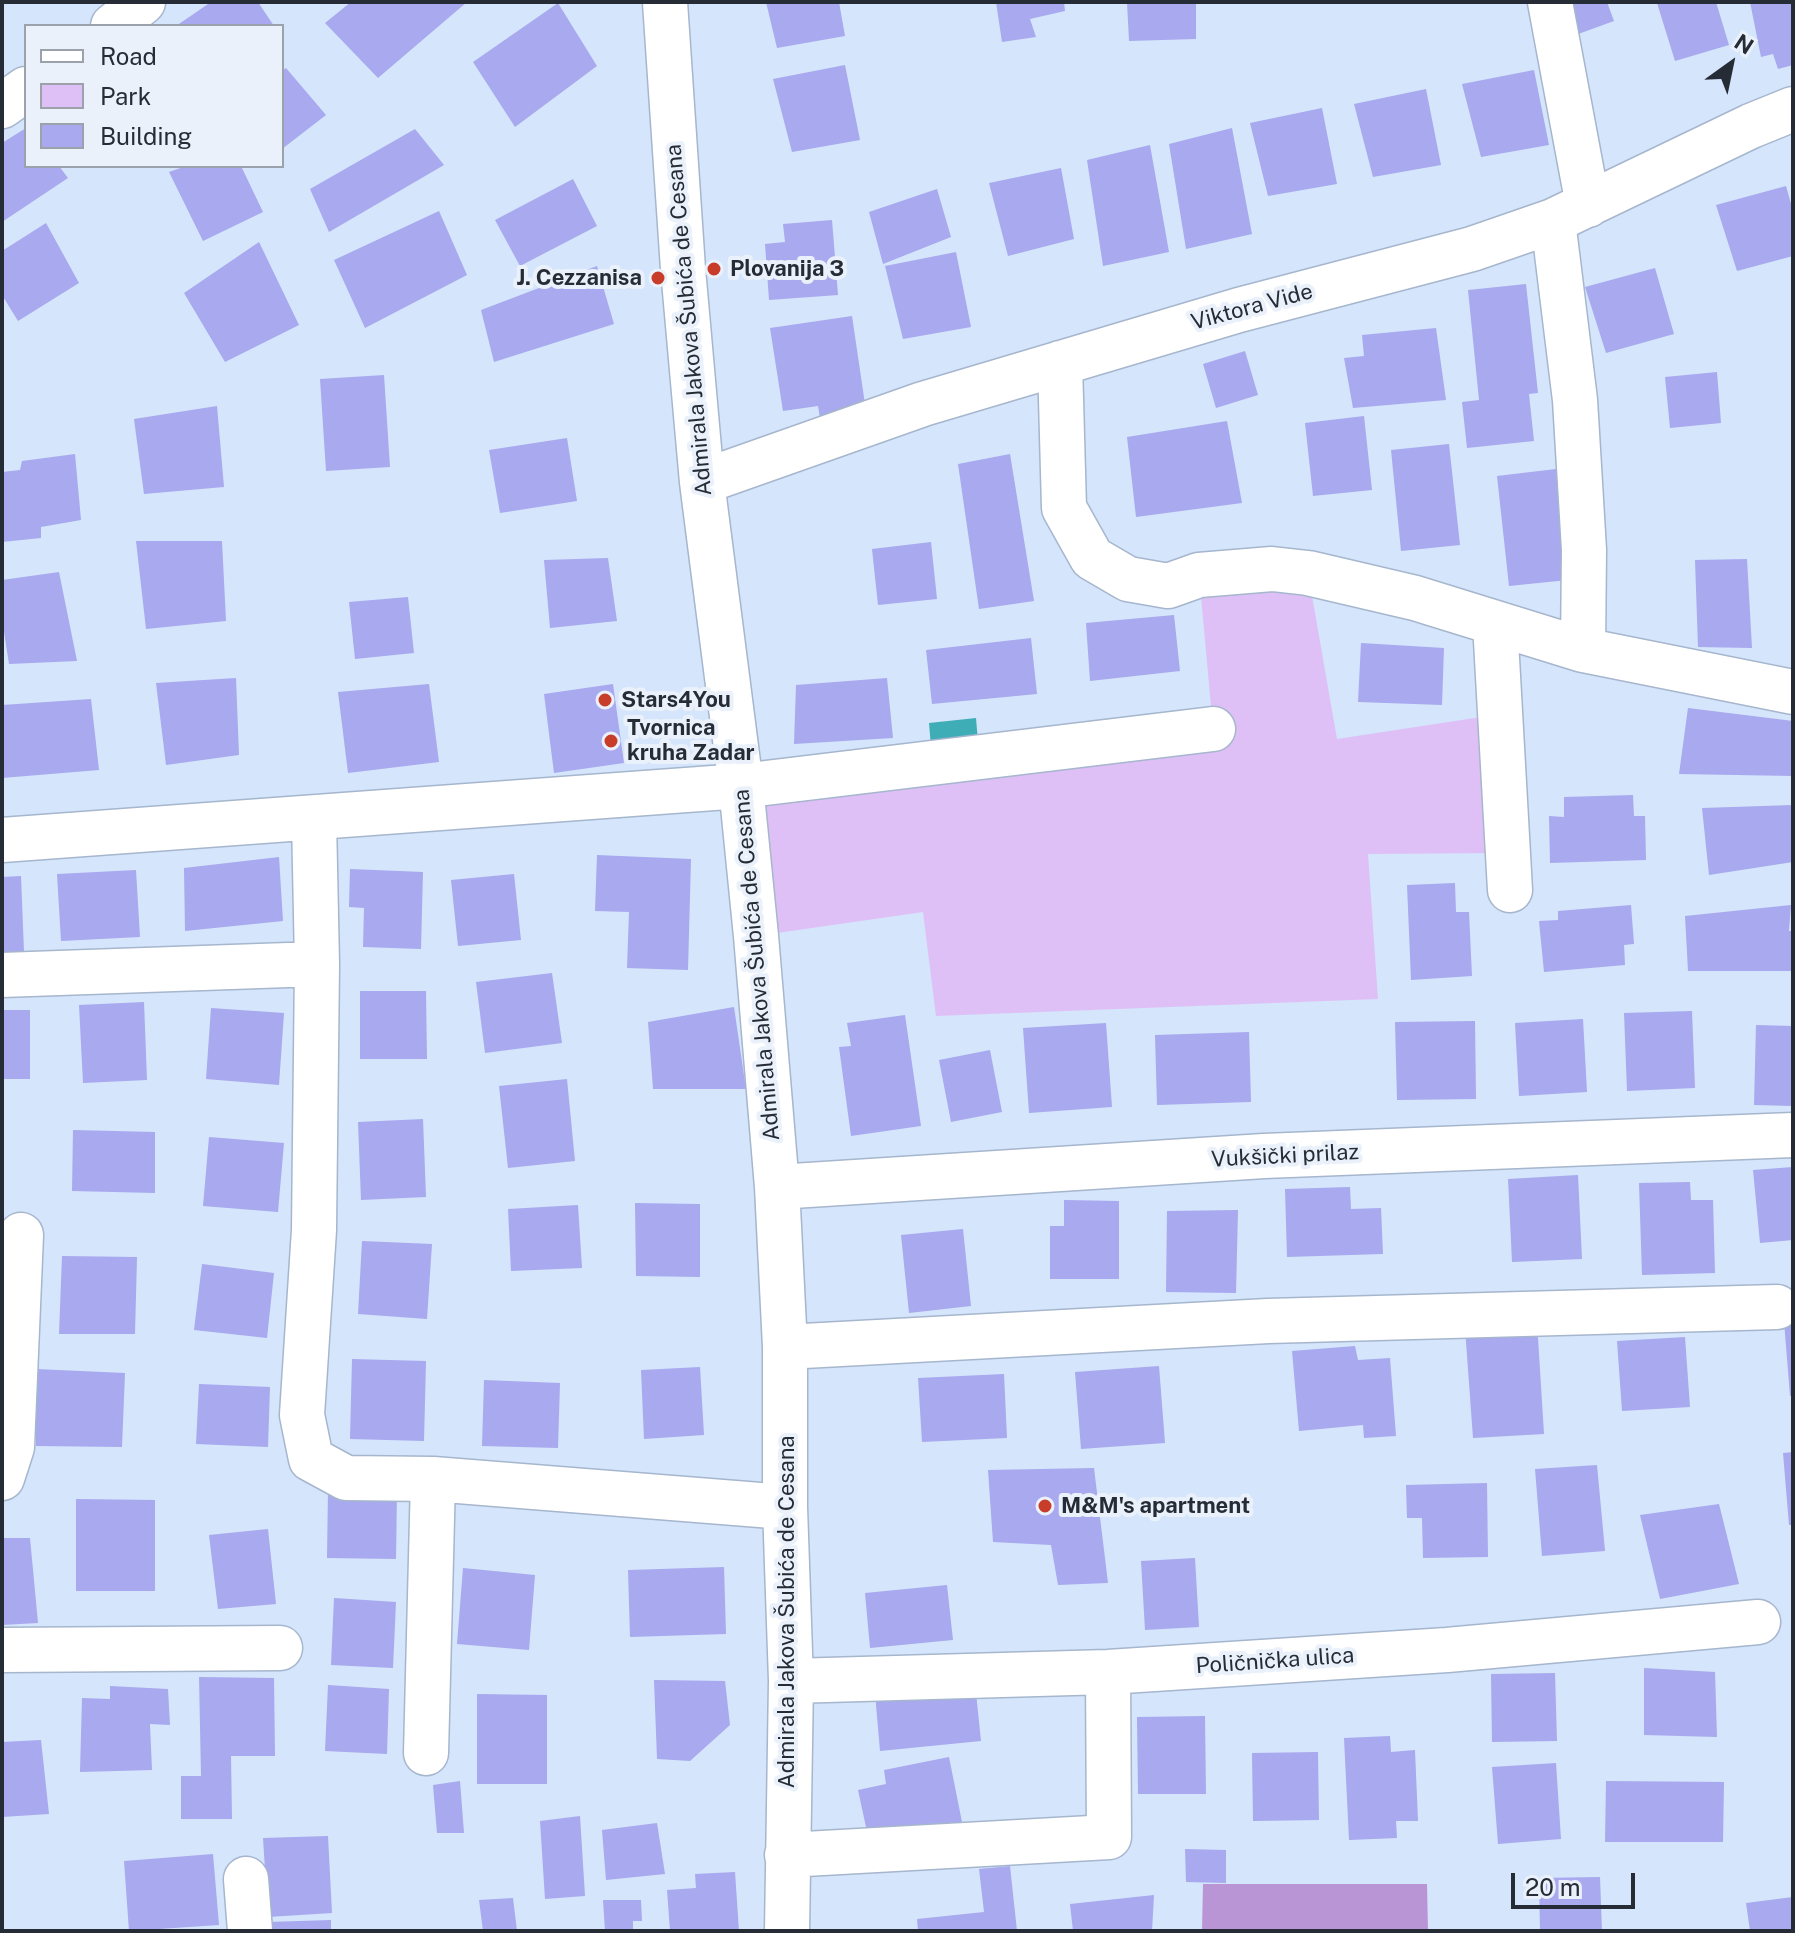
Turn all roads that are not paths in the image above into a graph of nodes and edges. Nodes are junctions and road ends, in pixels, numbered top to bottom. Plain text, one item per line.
1 (143, 2) edge
2 (665, 2) edge
3 (1550, 2) edge
4 (116, 24) edge
5 (24, 90) edge
6 (2, 106) edge
7 (1793, 109) edge
8 (1570, 213) junction
9 (1060, 363) junction
10 (702, 482) junction
11 (1495, 623) junction
12 (1583, 650) junction
13 (1793, 692) edge
14 (1213, 729) dead end
15 (741, 786) junction
16 (314, 819) junction
17 (2, 840) edge
18 (1510, 890) dead end
19 (317, 964) junction
20 (2, 975) edge
21 (1793, 1135) edge
22 (777, 1187) junction
23 (21, 1235) dead end
24 (1777, 1307) dead end
25 (785, 1347) junction
26 (2, 1478) edge
27 (433, 1479) junction
28 (785, 1507) junction
29 (1758, 1622) dead end
30 (280, 1648) dead end
31 (2, 1650) edge
32 (1108, 1672) junction
33 (791, 1681) junction
34 (426, 1753) dead end
35 (787, 1855) junction
36 (246, 1879) dead end
37 (250, 1931) edge
38 (787, 1931) edge

1 - 4 street
2 - 10 street, Admirala Jakova Šubića de Cesana
3 - 8 street
5 - 6 street
7 - 8 street, Viktora Vide
8 - 9 street, Viktora Vide
8 - 12 street
9 - 10 street, Viktora Vide
9 - 11 street
10 - 15 street, Admirala Jakova Šubića de Cesana
11 - 12 street
11 - 18 street
12 - 13 street
14 - 15 street
15 - 16 street
15 - 22 street, Admirala Jakova Šubića de Cesana
16 - 17 street
16 - 19 street
19 - 20 street
19 - 27 street
21 - 22 street, Vukšički prilaz
22 - 25 street, Admirala Jakova Šubića de Cesana
23 - 26 street
24 - 25 street
25 - 28 street, Admirala Jakova Šubića de Cesana
27 - 28 street
27 - 34 street
28 - 33 street, Admirala Jakova Šubića de Cesana
29 - 32 street, Poličnička ulica
30 - 31 street
32 - 33 street, Poličnička ulica
32 - 35 street
33 - 35 street, Admirala Jakova Šubića de Cesana
35 - 38 street, Admirala Jakova Šubića de Cesana
36 - 37 street

